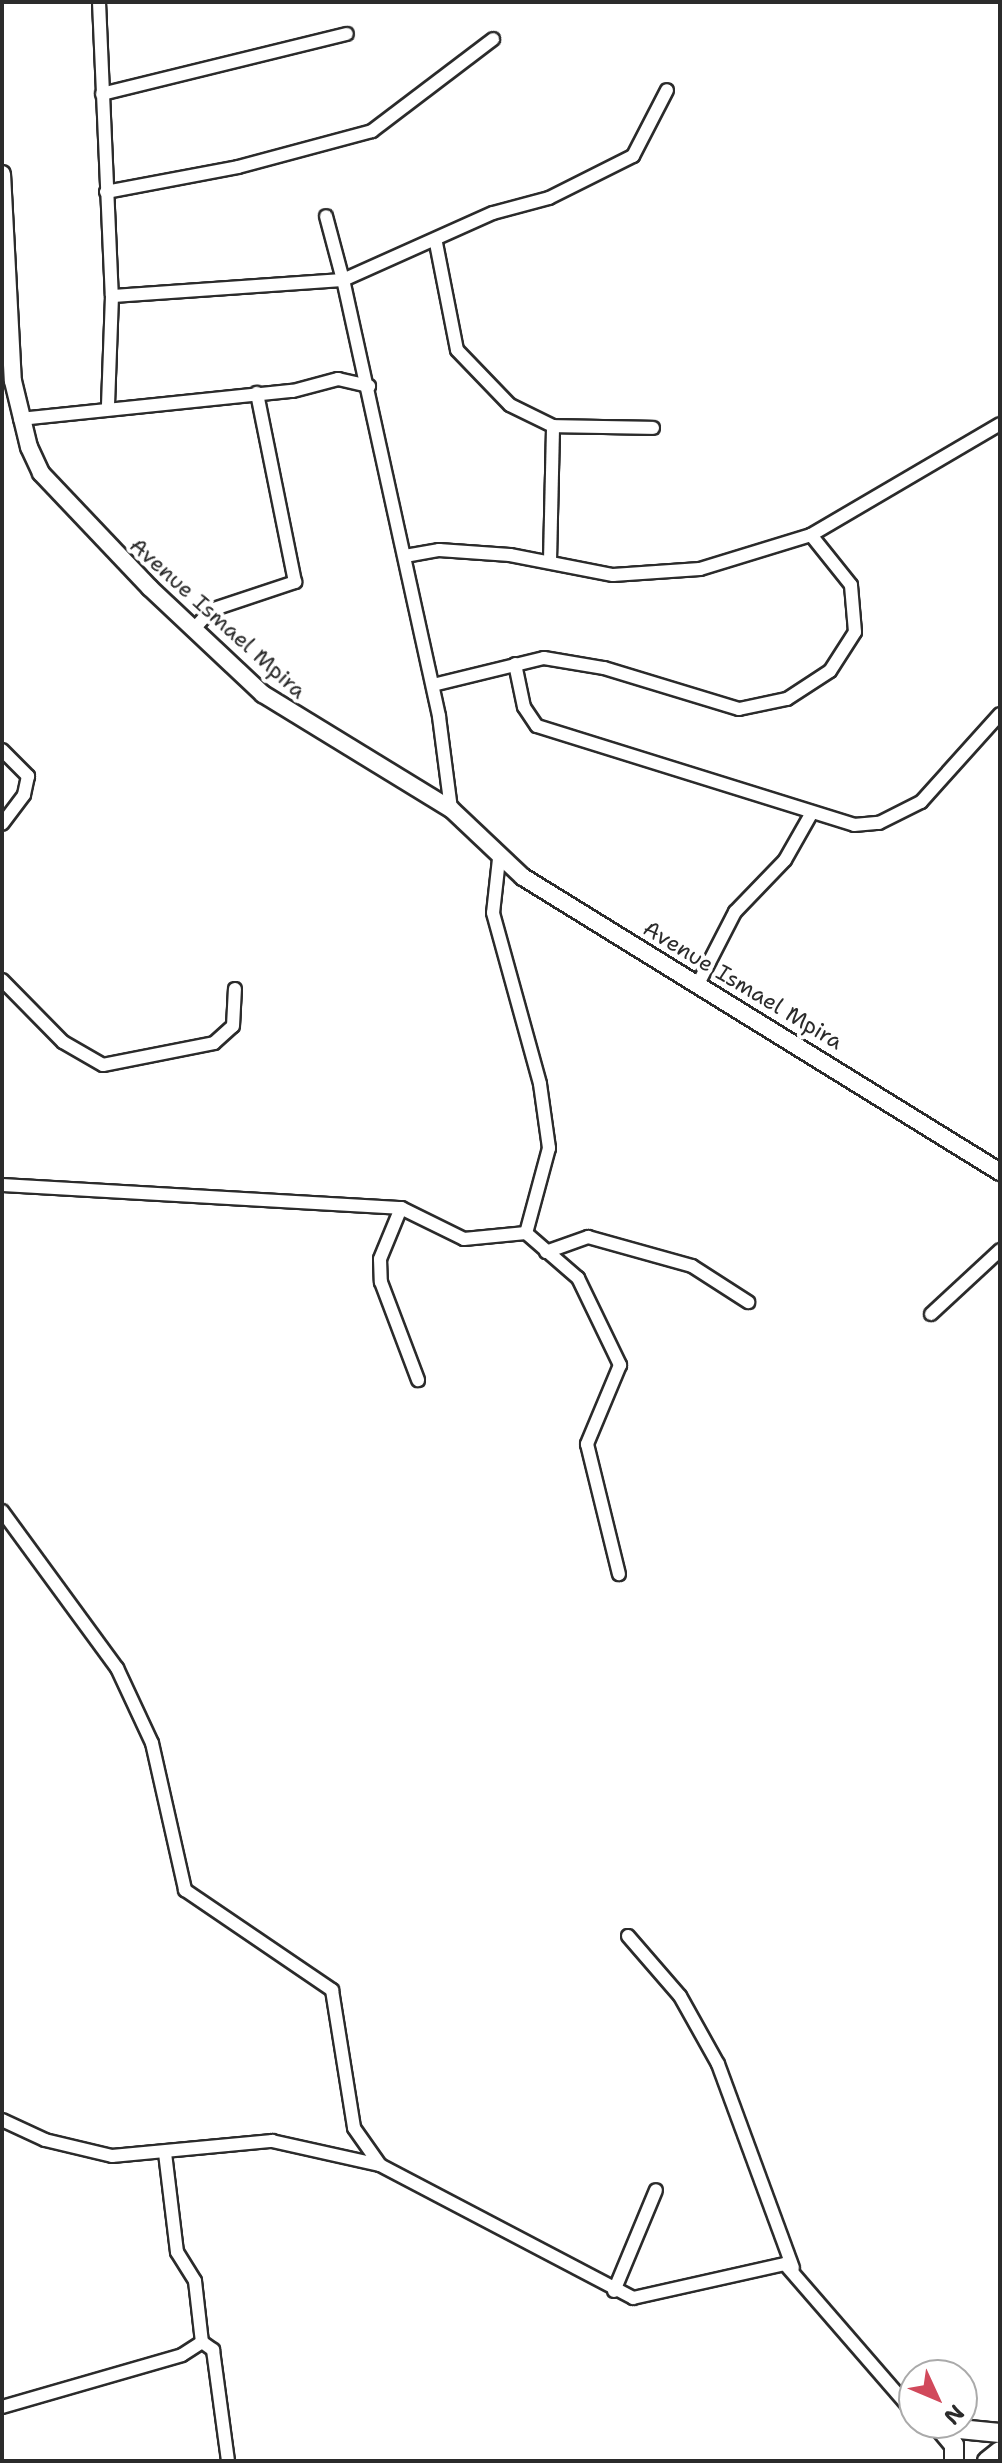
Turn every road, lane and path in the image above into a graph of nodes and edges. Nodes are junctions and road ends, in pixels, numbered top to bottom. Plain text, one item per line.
1 (99, 2) edge
2 (347, 34) dead end
3 (493, 39) dead end
4 (667, 90) dead end
5 (102, 94) junction
6 (2, 174) edge
7 (106, 192) junction
8 (326, 216) dead end
9 (436, 243) junction
10 (343, 280) junction
11 (112, 296) junction
12 (369, 386) junction
13 (257, 393) junction
14 (108, 407) junction
15 (20, 419) junction
16 (1000, 424) edge
17 (553, 426) junction
18 (653, 428) dead end
19 (811, 535) junction
20 (405, 556) junction
21 (550, 561) junction
22 (193, 630) junction
23 (515, 664) junction
24 (433, 685) junction
25 (1000, 714) edge
26 (2, 750) edge
27 (451, 809) junction
28 (810, 816) junction
29 (2, 824) edge
30 (499, 859) junction
31 (2, 980) edge
32 (699, 982) junction
33 (235, 989) dead end
34 (1000, 1172) edge
35 (2, 1185) edge
36 (401, 1208) junction
37 (526, 1233) junction
38 (1000, 1250) edge
39 (546, 1252) junction
40 (748, 1302) dead end
41 (931, 1314) dead end
42 (418, 1380) dead end
43 (2, 1511) edge
44 (619, 1574) dead end
45 (628, 1936) dead end
46 (2, 2120) edge
47 (165, 2153) junction
48 (380, 2165) junction
49 (656, 2190) dead end
50 (793, 2268) junction
51 (614, 2291) junction
52 (202, 2342) junction
53 (898, 2394) edge
54 (2, 2407) edge
55 (978, 2430) edge
56 (1000, 2433) edge
57 (949, 2439) edge
58 (1000, 2451) edge
59 (228, 2461) edge
60 (954, 2461) edge
61 (987, 2461) edge

1 - 5 street
2 - 5 street
3 - 7 street
4 - 9 street
5 - 7 street
6 - 15 main road, Avenue Ismael Mpira
7 - 11 street
8 - 10 street
9 - 10 street
9 - 17 street
10 - 11 street
10 - 12 street
11 - 14 street
12 - 13 street
12 - 20 street
13 - 14 street
13 - 22 street
14 - 15 street
15 - 22 main road, Avenue Ismael Mpira
16 - 19 street
17 - 18 street
17 - 21 street
19 - 21 street
19 - 23 street
20 - 21 street
20 - 24 street
22 - 27 main road, Avenue Ismael Mpira
23 - 24 street
23 - 28 street
24 - 27 street
25 - 28 street
26 - 29 street
27 - 30 main road, Avenue Ismael Mpira
28 - 32 street
30 - 32 main road, Avenue Ismael Mpira
30 - 37 street
31 - 33 street
32 - 34 main road, Avenue Ismael Mpira
35 - 36 street
36 - 37 street
36 - 42 street
37 - 39 street
38 - 41 street
39 - 40 street
39 - 44 street
43 - 48 street
45 - 50 street
46 - 47 street
47 - 48 street
47 - 52 street
48 - 51 street
49 - 51 street
50 - 51 street
50 - 53 street
52 - 54 street
52 - 59 street
55 - 56 highway
57 - 60 highway
58 - 61 highway

